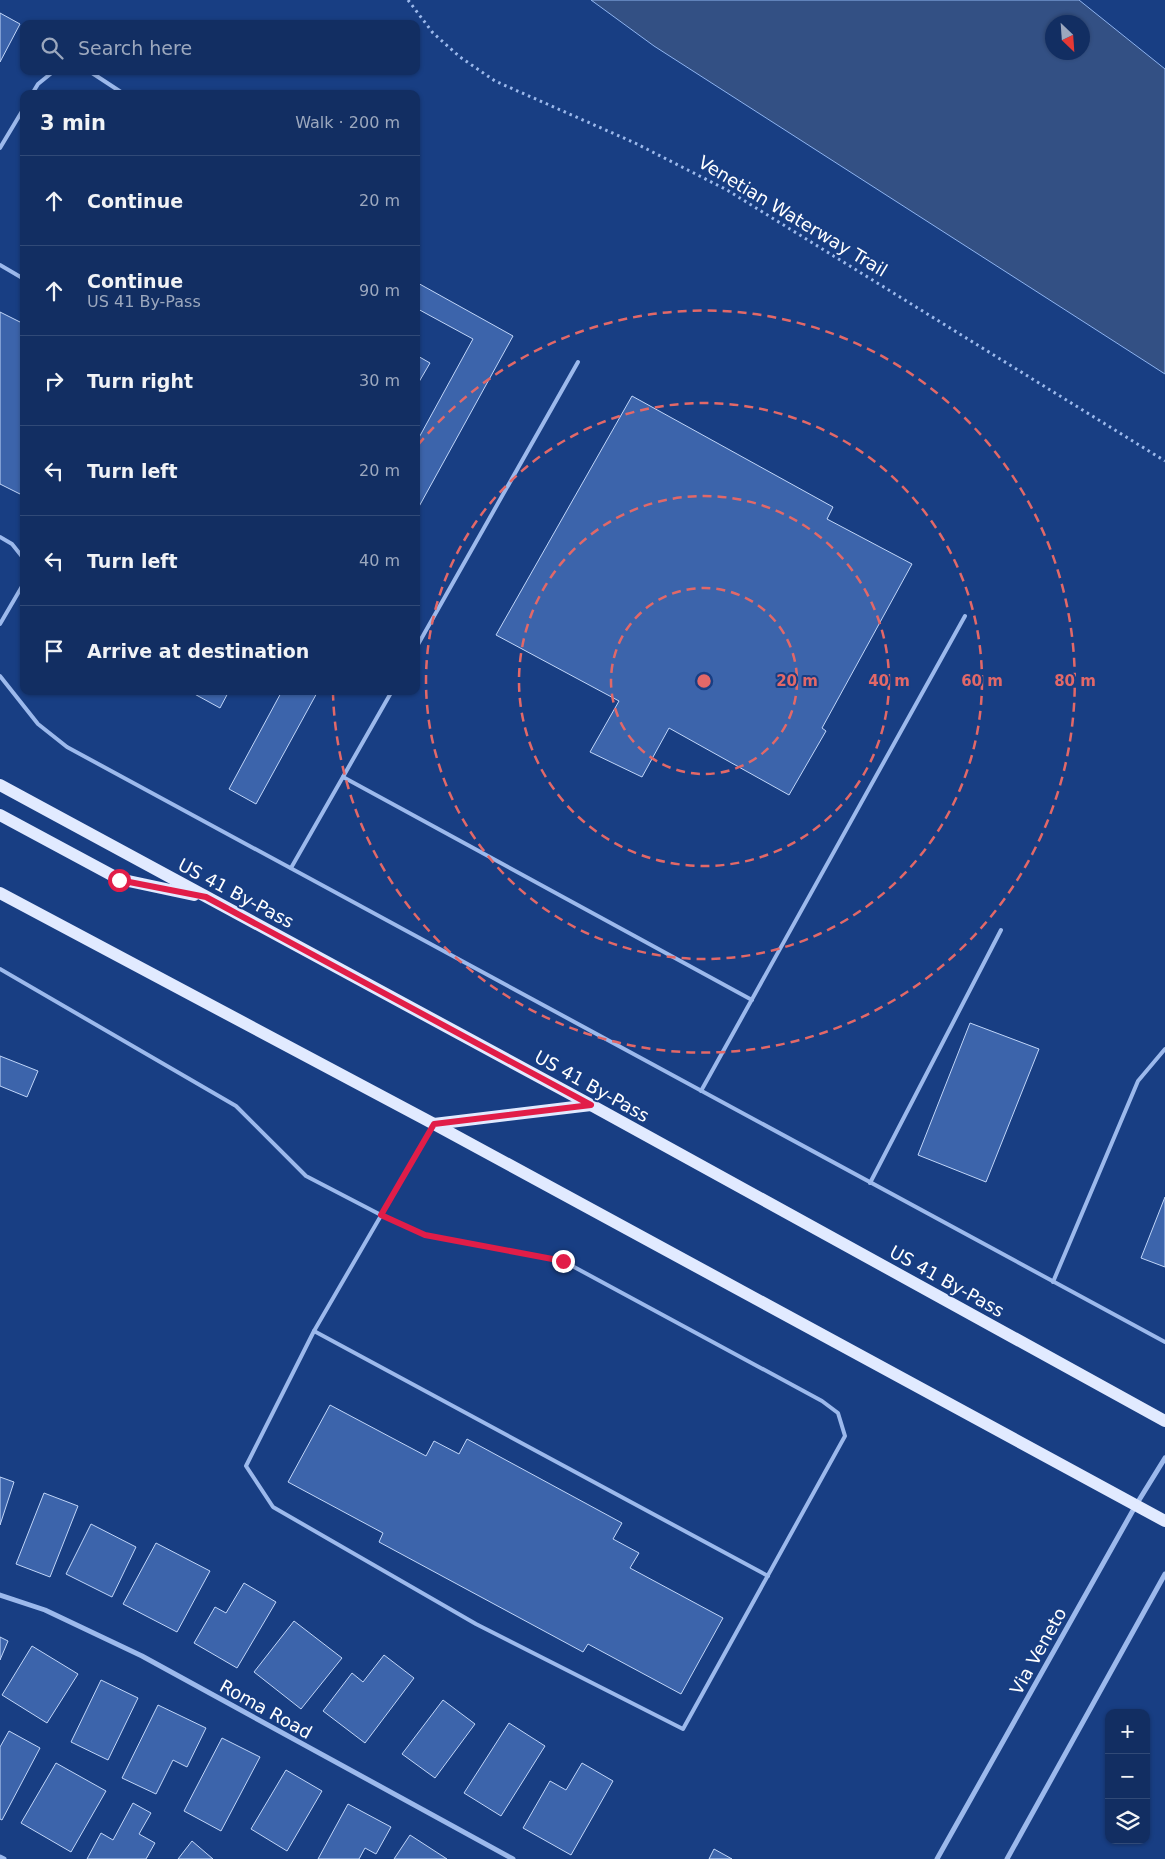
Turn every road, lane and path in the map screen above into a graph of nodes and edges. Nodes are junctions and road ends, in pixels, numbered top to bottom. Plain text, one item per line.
1 (408, 0) edge
2 (49, 75) edge
3 (95, 75) edge
4 (34, 90) edge
5 (118, 90) edge
6 (20, 115) edge
7 (0, 148) edge
8 (0, 266) edge
9 (20, 277) edge
10 (578, 362) dead end
11 (1165, 461) edge
12 (0, 537) edge
13 (20, 554) edge
14 (20, 590) edge
15 (965, 616) dead end
16 (0, 624) edge
17 (420, 641) edge
18 (0, 676) edge
19 (390, 695) edge
20 (343, 777) junction
21 (0, 785) edge
22 (0, 815) edge
23 (291, 868) junction
24 (0, 894) edge
25 (206, 897) junction
26 (1001, 930) dead end
27 (0, 969) edge
28 (752, 1000) junction
29 (1165, 1049) edge
30 (701, 1091) junction
31 (591, 1105) junction
32 (434, 1124) junction
33 (870, 1183) junction
34 (381, 1215) junction
35 (1053, 1282) junction
36 (314, 1331) junction
37 (1165, 1342) edge
38 (1165, 1421) edge
39 (1165, 1458) edge
40 (1136, 1505) junction
41 (1165, 1521) edge
42 (1165, 1574) edge
43 (768, 1576) junction
44 (0, 1595) edge
45 (0, 1857) edge
46 (4, 1859) edge
47 (513, 1859) edge
48 (937, 1859) edge
49 (1007, 1859) edge

1 - 11 path, Venetian Waterway Trail
2 - 4 lane
3 - 5 lane
6 - 7 lane
8 - 9 lane
10 - 17 lane
12 - 13 lane
14 - 16 lane
15 - 28 lane
18 - 23 lane
19 - 20 lane
20 - 23 lane
20 - 28 lane
21 - 25 main road, US 41 By-Pass
22 - 25 main road
23 - 30 lane
24 - 32 main road
25 - 31 main road, US 41 By-Pass
26 - 33 lane
27 - 34 lane
28 - 30 lane
29 - 35 lane
30 - 33 lane
31 - 32 main road
31 - 38 main road, US 41 By-Pass
32 - 34 lane
32 - 40 main road
33 - 35 lane
34 - 36 lane
34 - 43 lane
35 - 37 lane
36 - 43 lane
36 - 43 lane
39 - 40 street, Via Veneto
40 - 41 main road
40 - 48 street, Via Veneto
42 - 49 street
44 - 47 street, Roma Road
45 - 46 street

